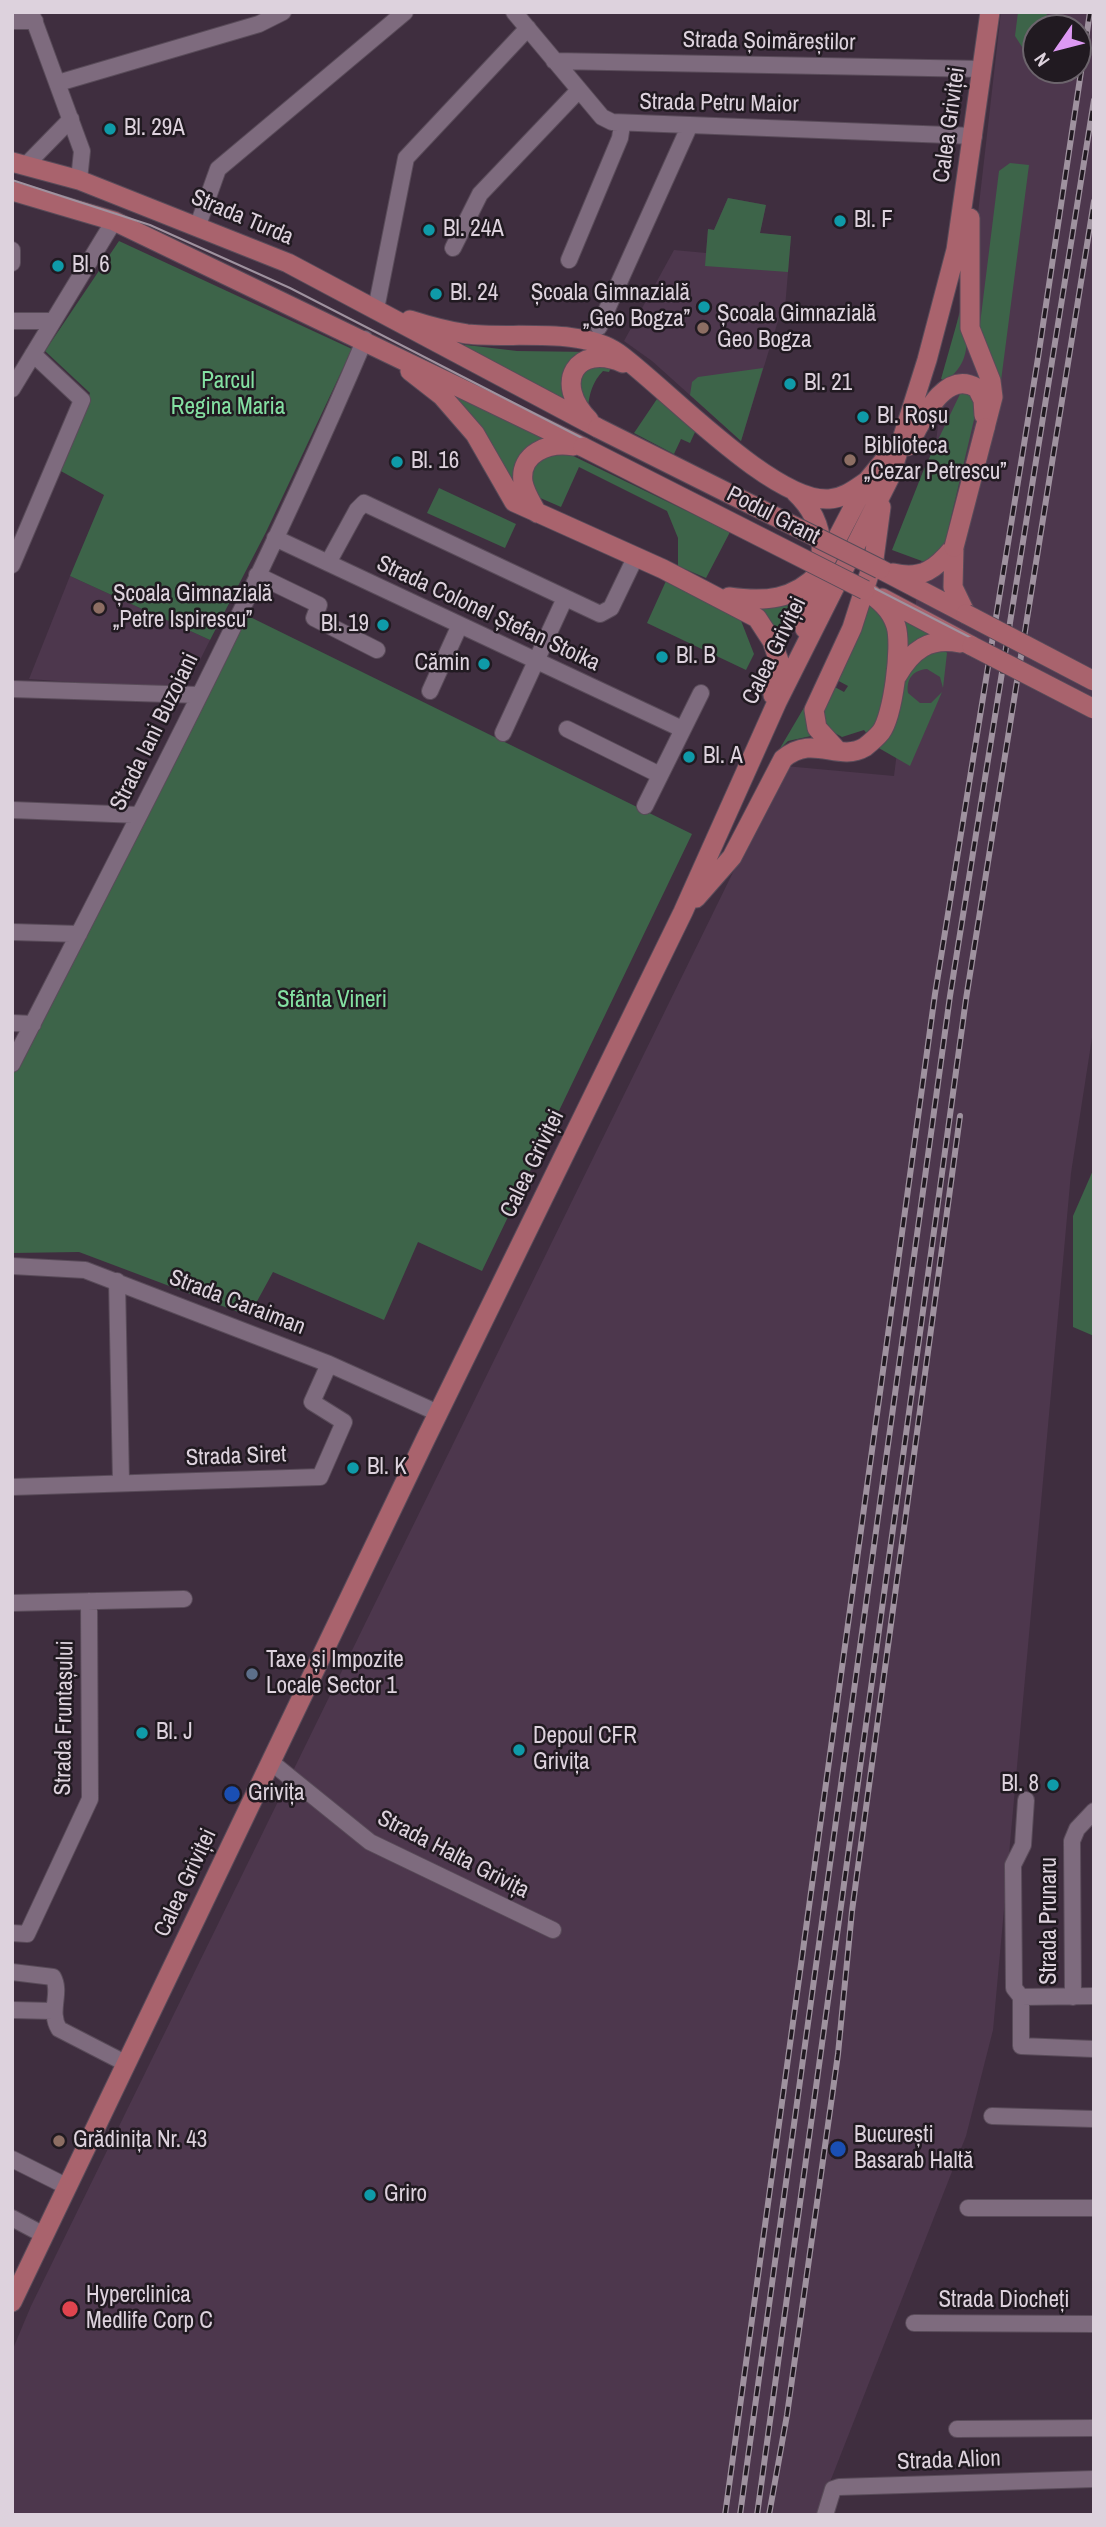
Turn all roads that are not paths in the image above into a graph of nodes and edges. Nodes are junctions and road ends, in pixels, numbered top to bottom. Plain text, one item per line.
1 (283, 12) edge
2 (405, 12) edge
3 (514, 12) edge
4 (990, 12) edge
5 (33, 17) edge
6 (12, 21) edge
7 (527, 28) junction
8 (554, 61) junction
9 (983, 69) junction
10 (58, 83) junction
11 (579, 90) junction
12 (71, 119) junction
13 (622, 125) junction
14 (689, 127) junction
15 (974, 136) junction
16 (19, 164) edge
17 (969, 172) junction
18 (79, 180) junction
19 (12, 191) edge
20 (114, 221) junction
21 (198, 225) junction
22 (453, 248) dead end
23 (12, 250) edge
24 (569, 260) dead end
25 (12, 263) edge
26 (376, 309) junction
27 (12, 321) edge
28 (52, 321) junction
29 (599, 327) dead end
30 (365, 339) junction
31 (441, 346) joint
32 (33, 354) junction
33 (638, 370) junction
34 (12, 389) edge
35 (598, 428) junction
36 (985, 428) junction
37 (583, 447) junction
38 (880, 483) junction
39 (789, 486) junction
40 (537, 513) junction
41 (275, 538) junction
42 (954, 547) junction
43 (636, 556) junction
44 (328, 563) junction
45 (12, 565) edge
46 (880, 569) junction
47 (819, 573) junction
48 (257, 575) junction
49 (865, 590) junction
50 (718, 595) junction
51 (565, 598) junction
52 (966, 614) junction
53 (459, 627) junction
54 (972, 646) junction
55 (377, 650) dead end
56 (535, 661) junction
57 (796, 662) junction
58 (1094, 681) edge
59 (893, 683) junction
60 (12, 689) edge
61 (430, 691) dead end
62 (701, 692) dead end
63 (199, 695) junction
64 (1094, 709) edge
65 (765, 727) junction
66 (567, 729) dead end
67 (682, 729) junction
68 (503, 733) dead end
69 (837, 751) junction
70 (660, 775) junction
71 (645, 806) dead end
72 (12, 810) edge
73 (139, 815) junction
74 (683, 912) junction
75 (12, 932) edge
76 (79, 934) junction
77 (12, 1023) edge
78 (33, 1024) junction
79 (12, 1064) edge
80 (12, 1266) edge
81 (117, 1281) junction
82 (329, 1364) junction
83 (438, 1413) junction
84 (121, 1482) junction
85 (12, 1487) edge
86 (184, 1599) dead end
87 (89, 1601) junction
88 (12, 1603) edge
89 (271, 1762) junction
90 (1026, 1800) dead end
91 (1094, 1811) edge
92 (553, 1930) dead end
93 (12, 1933) edge
94 (12, 1972) edge
95 (1094, 1996) edge
96 (1021, 1997) junction
97 (1073, 1997) junction
98 (12, 2010) edge
99 (53, 2011) junction
100 (1094, 2049) edge
101 (127, 2064) junction
102 (992, 2116) dead end
103 (1094, 2119) edge
104 (12, 2160) edge
105 (68, 2187) junction
106 (968, 2208) dead end
107 (1094, 2208) edge
108 (12, 2218) edge
109 (44, 2235) junction
110 (14, 2296) edge
111 (914, 2323) dead end
112 (1094, 2324) edge
113 (1094, 2428) edge
114 (957, 2429) dead end
115 (1094, 2479) edge
116 (825, 2515) edge

1 - 10 street
2 - 21 street
3 - 7 street, Strada Petru Maior
4 - 9 main road, Calea Griviței
5 - 6 street
5 - 10 street
7 - 8 street, Strada Petru Maior
7 - 26 street
8 - 9 street, Strada Șoimăreștilor
8 - 11 street, Strada Petru Maior
9 - 15 main road, Calea Griviței
10 - 12 street
11 - 13 street, Strada Petru Maior
11 - 22 street
12 - 16 street
12 - 18 street
13 - 14 street, Strada Petru Maior
13 - 24 street
14 - 15 street, Strada Petru Maior
14 - 29 street
15 - 17 main road, Calea Griviței
16 - 18 main road, Strada Turda
17 - 36 main road
17 - 38 main road, Calea Griviței
18 - 21 main road, Strada Turda
19 - 20 main road
20 - 28 street
20 - 30 main road
21 - 26 main road, Strada Turda
23 - 25 street
26 - 31 main road, Strada Turda
26 - 33 main road
27 - 28 street
28 - 32 street
30 - 37 main road, Podul Grant
30 - 40 main road
30 - 41 street, Strada Iani Buzoiani
31 - 35 main road, Podul Grant
32 - 34 street
32 - 45 street
33 - 35 main road
33 - 39 main road
35 - 46 main road, Podul Grant, bridge
36 - 38 main road
36 - 42 main road, bridge
37 - 40 main road
37 - 49 main road, Podul Grant, bridge
38 - 39 main road
38 - 47 main road
38 - 57 main road, Calea Griviței
38 - 69 main road
39 - 47 main road
40 - 43 main road
41 - 44 street, Strada Colonel Ștefan Stoika
41 - 48 street, Strada Iani Buzoiani
42 - 46 main road
42 - 52 main road
43 - 50 main road
43 - 51 street
44 - 51 street
44 - 53 street, Strada Colonel Ștefan Stoika
46 - 52 main road, Podul Grant
47 - 50 main road
47 - 57 main road
48 - 55 street
48 - 63 street, Strada Iani Buzoiani
49 - 54 main road, Podul Grant
49 - 59 main road
50 - 65 main road
51 - 56 street
52 - 58 main road, Podul Grant, bridge
53 - 56 street, Strada Colonel Ștefan Stoika
53 - 61 street
54 - 59 main road
54 - 64 main road, Podul Grant, bridge
56 - 67 street, Strada Colonel Ștefan Stoika
56 - 68 street
57 - 65 main road, Calea Griviței
59 - 69 main road
60 - 63 street
62 - 67 street
63 - 73 street, Strada Iani Buzoiani
65 - 74 main road, Calea Griviței
66 - 70 street
67 - 70 street
69 - 74 main road
70 - 71 street
72 - 73 street
73 - 76 street, Strada Iani Buzoiani
74 - 83 main road, Calea Griviței
75 - 76 street
76 - 78 street, Strada Iani Buzoiani
77 - 78 street
78 - 79 street, Strada Iani Buzoiani
80 - 81 street, Strada Caraiman
81 - 82 street, Strada Caraiman
81 - 84 street
82 - 83 street, Strada Caraiman
82 - 84 street, Strada Siret
83 - 89 main road, Calea Griviței
84 - 85 street, Strada Siret
86 - 87 street
87 - 88 street
87 - 93 street, Strada Fruntașului
89 - 92 street, Strada Halta Grivița
89 - 101 main road, Calea Griviței
90 - 96 street, Strada Prunaru
91 - 97 street, Strada Prunaru
94 - 99 street
95 - 97 street, Strada Prunaru
96 - 97 street, Strada Prunaru
96 - 100 street
98 - 99 street
99 - 101 street
101 - 105 main road, Calea Griviței
102 - 103 street
104 - 105 street
105 - 109 main road, Calea Griviței
106 - 107 street
108 - 109 street
109 - 110 main road, Calea Griviței
111 - 112 street, Strada Diocheți
113 - 114 street
115 - 116 street, Strada Alion

